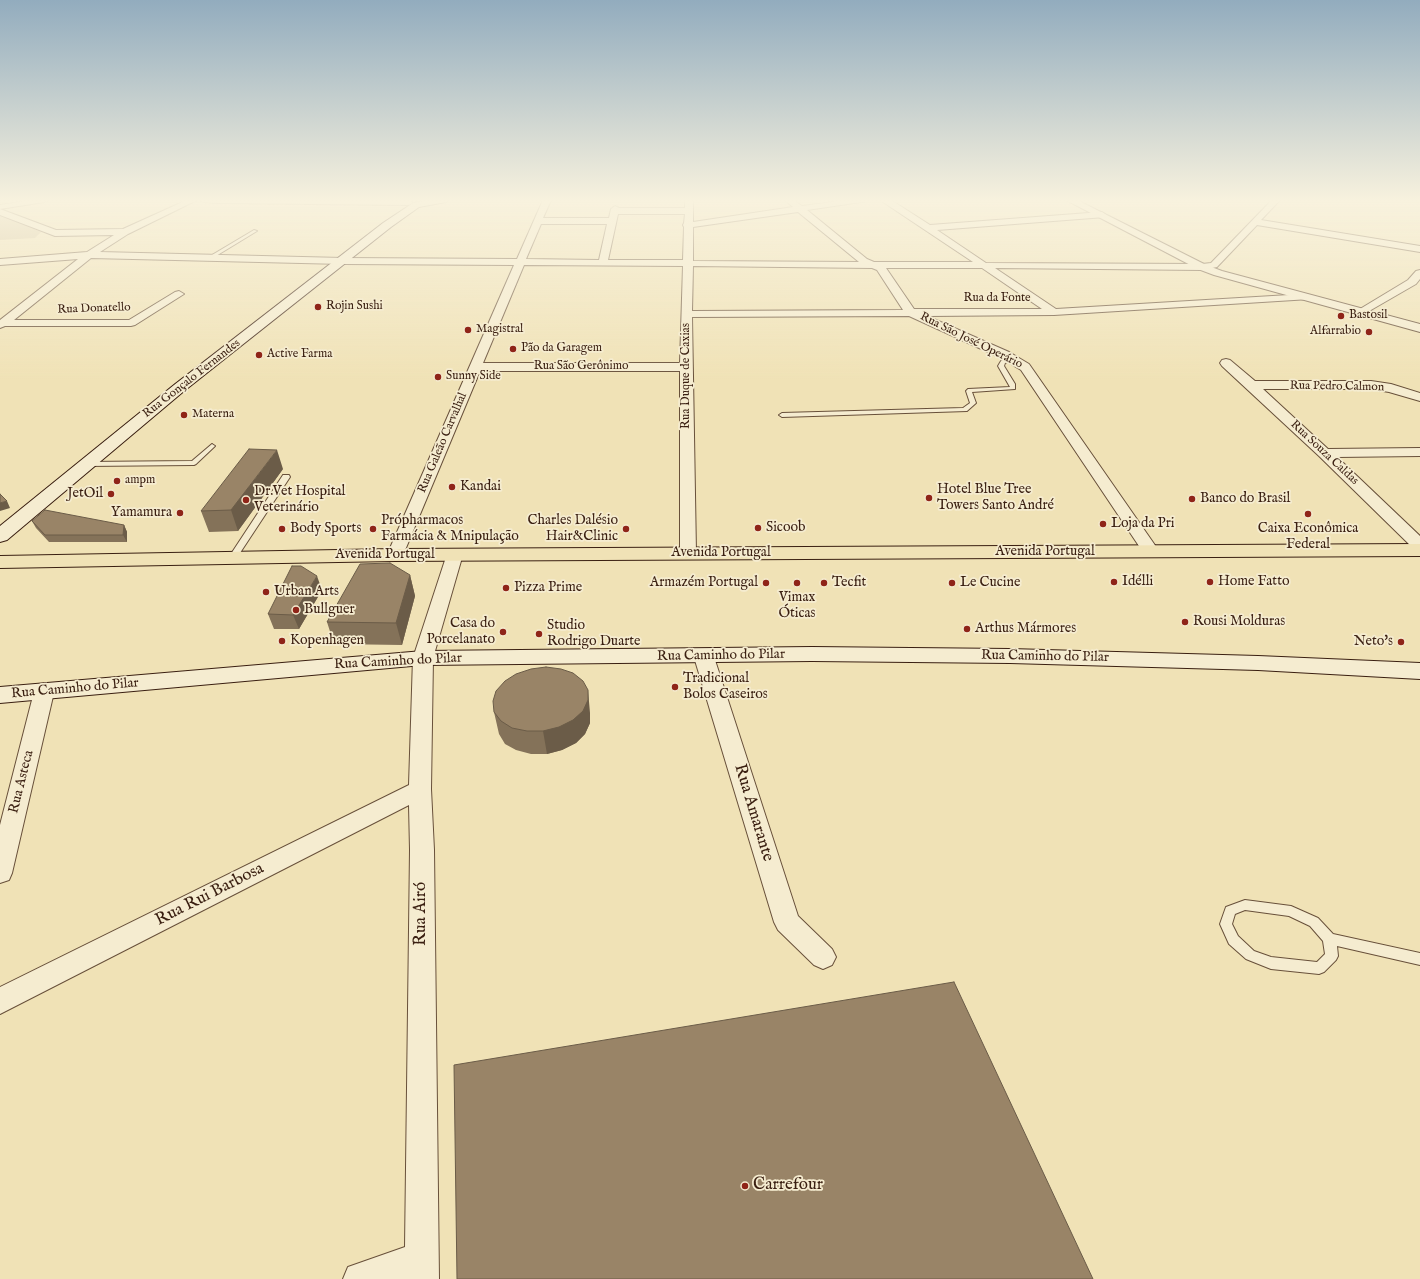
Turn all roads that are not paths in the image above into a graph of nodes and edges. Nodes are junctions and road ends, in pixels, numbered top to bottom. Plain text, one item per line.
1 (34, 260) edge
2 (84, 260) edge
3 (322, 260) edge
4 (343, 260) junction
5 (687, 260) edge
6 (864, 260) edge
7 (976, 260) edge
8 (1188, 260) edge
9 (1219, 260) edge
10 (0, 262) edge
11 (520, 262) junction
12 (603, 262) joint
13 (687, 263) junction
14 (873, 264) junction
15 (984, 265) junction
16 (1202, 267) junction
17 (1420, 273) edge
18 (179, 294) dead end
19 (1306, 297) junction
20 (911, 312) junction
21 (1054, 312) junction
22 (1360, 312) junction
23 (686, 314) junction
24 (1, 324) edge
25 (1420, 328) edge
26 (1011, 358) junction
27 (1226, 364) dead end
28 (476, 367) junction
29 (686, 367) junction
30 (1252, 385) junction
31 (1420, 397) edge
32 (782, 415) dead end
33 (212, 446) dead end
34 (1420, 452) edge
35 (1324, 453) junction
36 (86, 464) junction
37 (286, 477) dead end
38 (0, 536) edge
39 (1420, 545) edge
40 (1420, 550) edge
41 (1151, 551) junction
42 (0, 552) edge
43 (688, 553) junction
44 (395, 554) junction
45 (455, 554) junction
46 (233, 557) junction
47 (21, 561) junction
48 (0, 562) edge
49 (704, 657) junction
50 (423, 658) junction
51 (1420, 671) edge
52 (44, 692) junction
53 (0, 695) edge
54 (420, 789) junction
55 (0, 873) edge
56 (1329, 939) junction
57 (823, 956) dead end
58 (1420, 959) edge
59 (0, 1001) edge
60 (422, 1269) edge
61 (360, 1279) edge

1 - 10 street
2 - 24 street
3 - 4 street
4 - 11 street
4 - 36 main road, Rua Gonçalo Fernandes
5 - 13 street, Rua Duque de Caxias
6 - 14 street, Rua São José Operário
7 - 15 street
8 - 16 main road
9 - 16 street
11 - 12 street
11 - 28 street, Rua Galeão Carvalhal
12 - 13 street
13 - 14 street
13 - 23 street, Rua Duque de Caxias
14 - 15 street
14 - 20 street, Rua São José Operário
15 - 16 street
15 - 21 street
16 - 19 main road
17 - 22 street
18 - 24 street, Rua Donatello
19 - 21 street, Rua da Fonte
19 - 22 main road
20 - 21 street, Rua da Fonte
20 - 23 street, Rua da Fonte
20 - 26 street, Rua São José Operário
22 - 25 main road
23 - 29 street, Rua Duque de Caxias
26 - 32 lane
26 - 41 street, Rua São José Operário
27 - 30 street, Rua Souza Caldas
28 - 29 street, Rua São Gerônimo
28 - 44 street, Rua Galeão Carvalhal
29 - 43 street, Rua Duque de Caxias
30 - 31 street, Rua Pedro Calmon
30 - 35 street, Rua Souza Caldas
33 - 36 lane
34 - 35 street
35 - 39 street, Rua Souza Caldas
36 - 38 main road, Rua Gonçalo Fernandes
37 - 46 lane
40 - 41 main road, Avenida Portugal
41 - 43 main road, Avenida Portugal
42 - 47 main road, Avenida Portugal
43 - 45 main road, Avenida Portugal
44 - 45 main road, Avenida Portugal
44 - 46 main road, Avenida Portugal
45 - 50 street, Rua Airó
46 - 47 main road, Avenida Portugal
47 - 48 main road, Avenida Portugal
49 - 50 main road, Rua Caminho do Pilar
49 - 51 main road, Rua Caminho do Pilar
49 - 57 street, Rua Amarante
50 - 52 main road, Rua Caminho do Pilar
50 - 54 street, Rua Airó
52 - 53 main road, Rua Caminho do Pilar
52 - 55 street, Rua Asteca
54 - 59 street, Rua Rui Barbosa
54 - 60 street, Rua Airó
56 - 56 lane
56 - 58 lane
60 - 61 street

